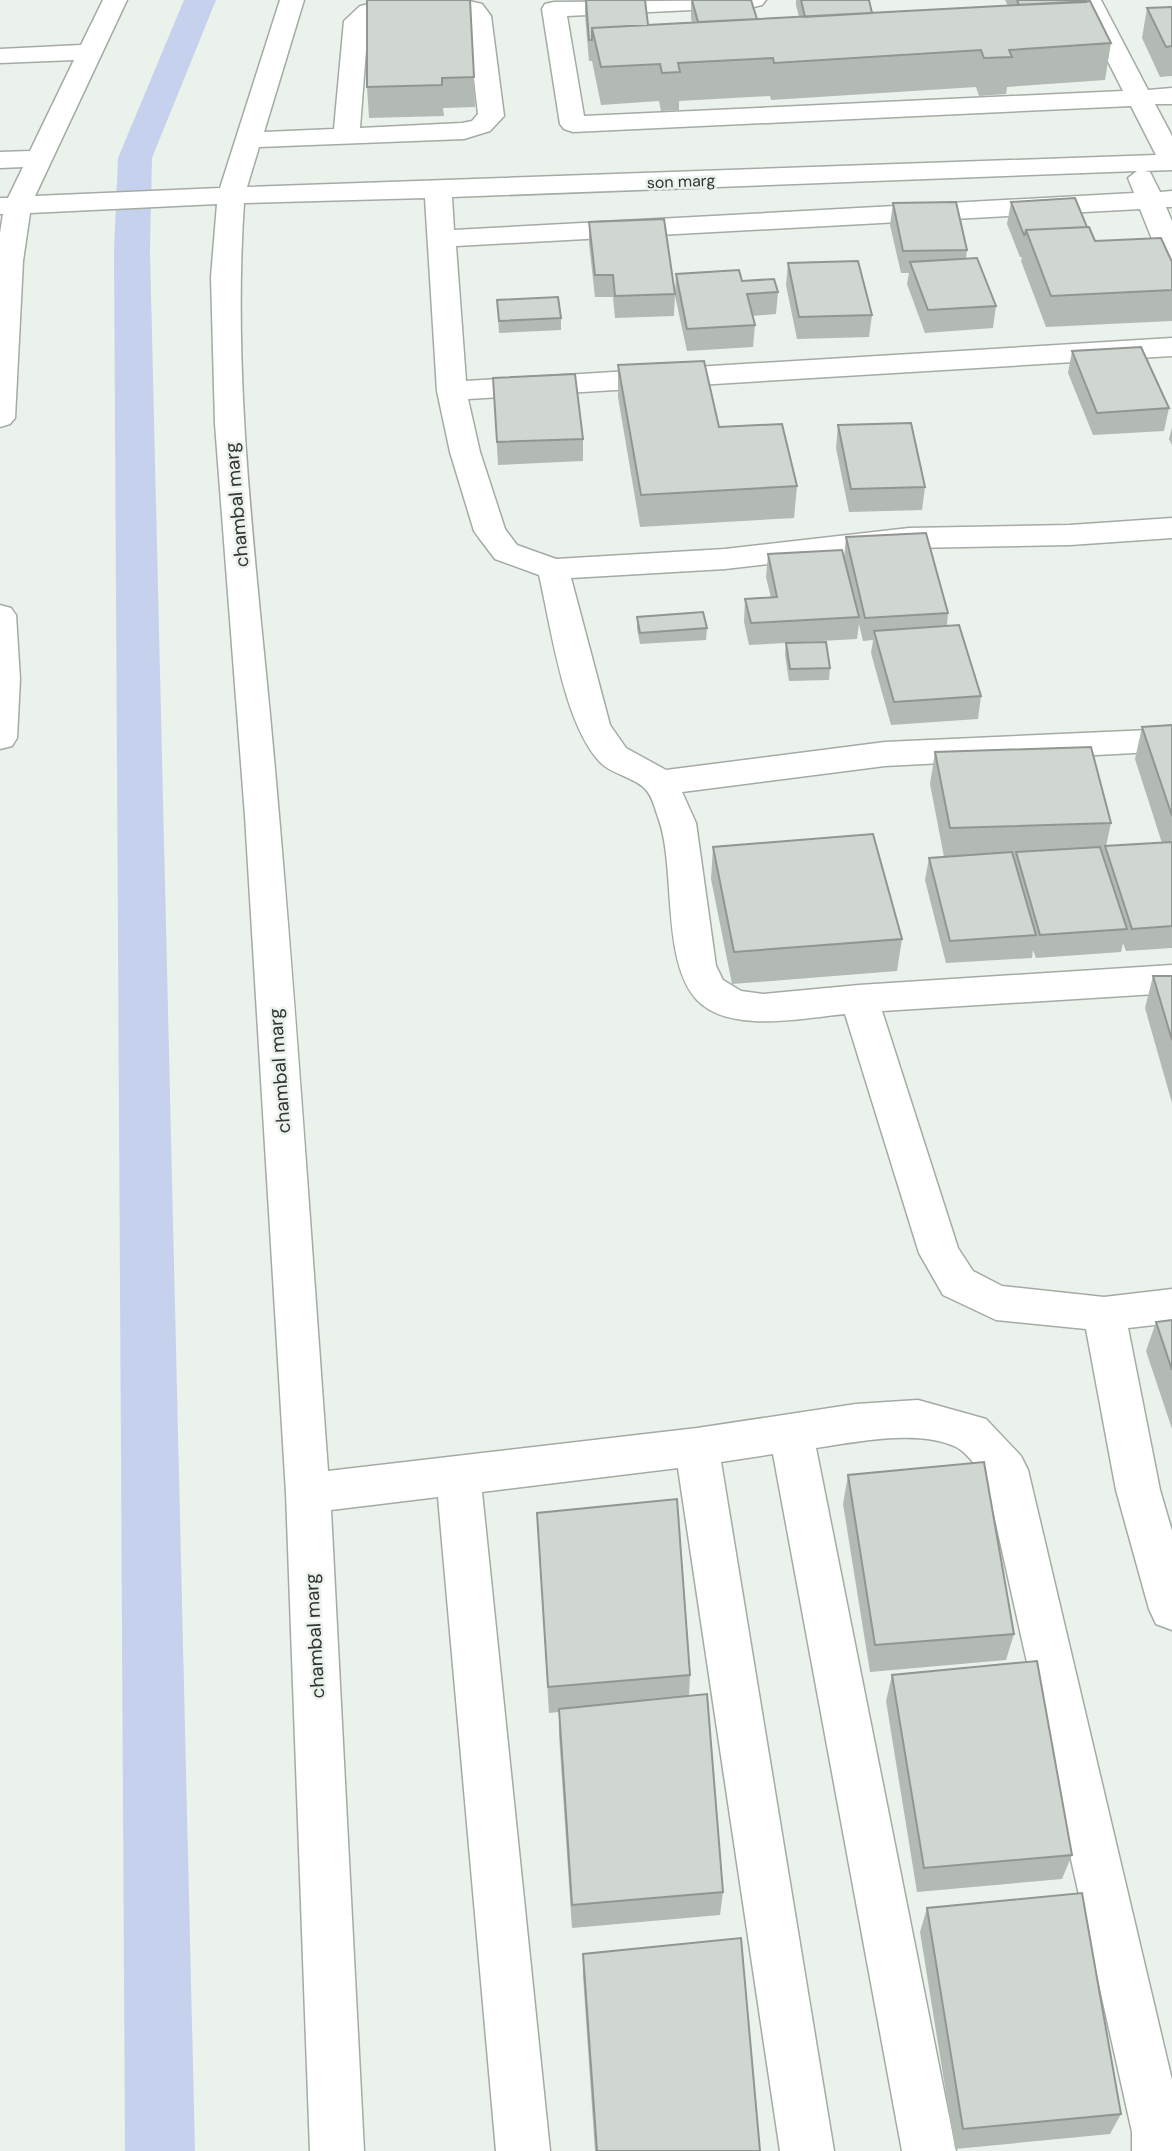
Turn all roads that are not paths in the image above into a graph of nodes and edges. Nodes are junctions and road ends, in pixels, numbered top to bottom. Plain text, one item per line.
1 (115, 0) edge
2 (292, 0) edge
3 (754, 0) edge
4 (1089, 0) edge
5 (655, 2) edge
6 (92, 52) junction
7 (0, 56) edge
8 (1172, 96) edge
9 (1138, 98) junction
10 (346, 136) junction
11 (248, 140) junction
12 (38, 159) junction
13 (0, 160) edge
14 (1172, 161) edge
15 (1136, 164) junction
16 (438, 190) junction
17 (231, 196) junction
18 (1161, 199) edge
19 (9, 206) edge
20 (441, 239) junction
21 (1172, 254) edge
22 (4, 261) edge
23 (1172, 347) edge
24 (1, 376) edge
25 (452, 391) junction
26 (0, 418) edge
27 (1172, 528) edge
28 (553, 569) junction
29 (0, 615) edge
30 (1, 679) edge
31 (0, 738) edge
32 (1172, 740) edge
33 (661, 783) junction
34 (1172, 979) edge
35 (859, 999) junction
36 (1172, 1306) edge
37 (1104, 1314) junction
38 (791, 1432) junction
39 (697, 1447) junction
40 (458, 1476) junction
41 (308, 1493) junction
42 (1172, 1609) edge
43 (337, 2151) edge
44 (523, 2151) edge
45 (807, 2151) edge
46 (929, 2151) edge
47 (1159, 2151) edge

1 - 6 street
2 - 11 street, chambal marg
3 - 5 street
4 - 9 street
5 - 9 street
6 - 7 street
6 - 12 street
8 - 9 street
9 - 14 street
10 - 10 street
10 - 11 street
11 - 17 street, chambal marg
12 - 13 street
12 - 19 street
14 - 15 street, son marg
15 - 16 street, son marg
15 - 18 street
16 - 17 street, son marg
16 - 20 street
17 - 19 street, son marg
17 - 41 street, chambal marg
18 - 20 street
18 - 21 street
19 - 22 street
20 - 25 street
22 - 24 street
23 - 25 street
24 - 26 street
25 - 28 street
27 - 28 street
28 - 33 street
29 - 30 street
30 - 31 street
32 - 33 street
33 - 35 street
34 - 35 street
35 - 37 street
36 - 37 street
37 - 42 street
38 - 39 street
38 - 46 street
38 - 47 street
39 - 40 street
39 - 45 street
40 - 41 street
40 - 44 street
41 - 43 street, chambal marg

